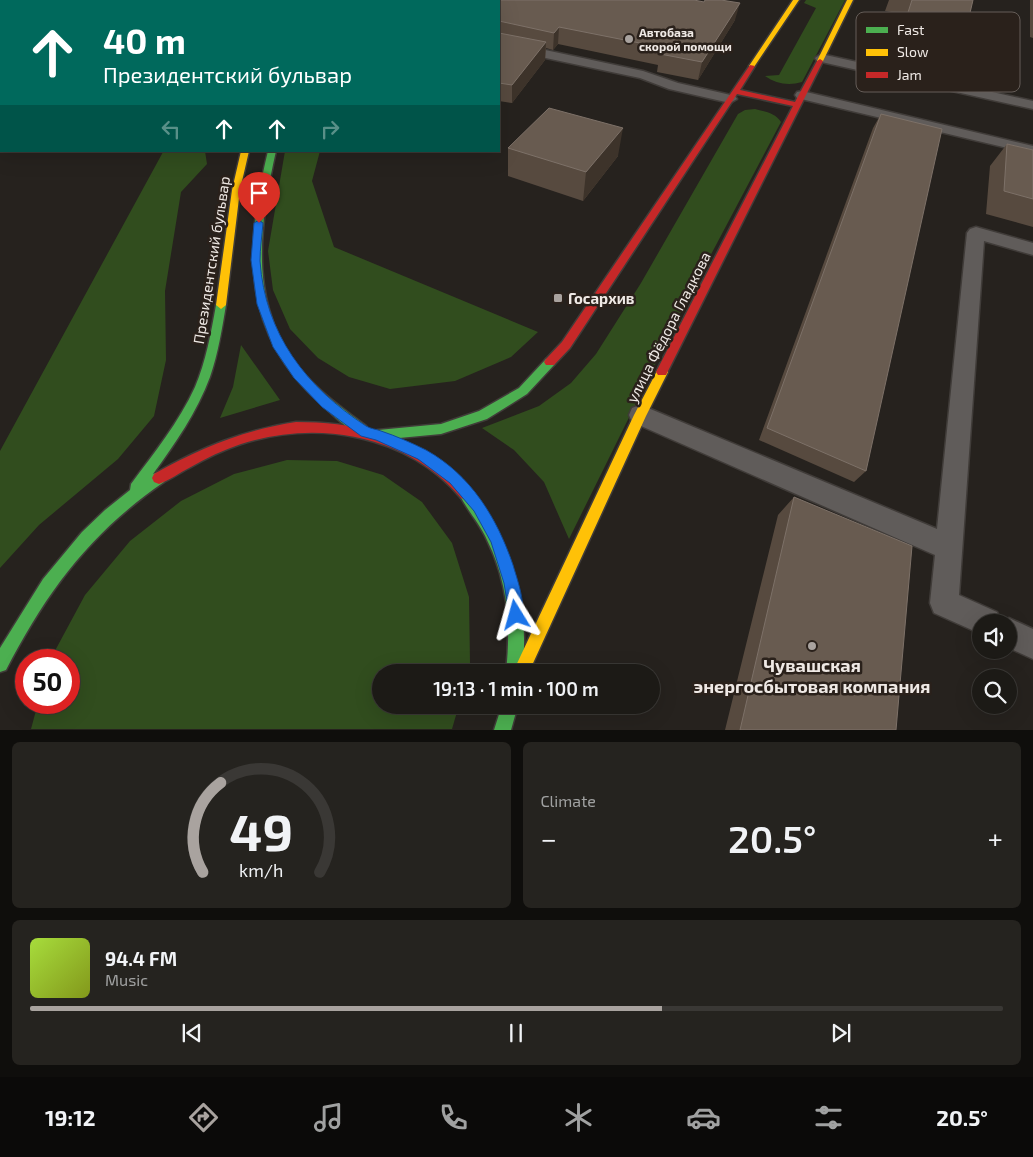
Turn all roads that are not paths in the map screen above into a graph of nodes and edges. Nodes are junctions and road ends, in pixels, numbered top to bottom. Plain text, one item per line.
1 (796, 0) edge
2 (850, 0) edge
3 (500, 44) edge
4 (821, 58) junction
5 (856, 66) edge
6 (974, 92) edge
7 (732, 95) junction
8 (800, 100) junction
9 (1033, 105) edge
10 (1033, 150) edge
11 (245, 152) edge
12 (272, 152) edge
13 (1033, 249) edge
14 (640, 415) junction
15 (365, 432) junction
16 (378, 435) junction
17 (126, 501) junction
18 (948, 547) junction
19 (972, 615) edge
20 (1017, 637) edge
21 (1033, 644) edge
22 (0, 664) edge
23 (515, 664) edge
24 (525, 664) edge
25 (508, 714) edge
26 (509, 714) edge
27 (502, 730) edge
28 (508, 730) edge

1 - 7 main road
2 - 4 main road, улица Фёдора Гладкова
3 - 7 lane
4 - 5 lane
4 - 8 main road, улица Фёдора Гладкова
6 - 9 lane
7 - 8 main road
7 - 16 main road
8 - 10 lane
8 - 14 main road, улица Фёдора Гладкова
11 - 17 main road, Президентский бульвар
12 - 15 main road
13 - 18 lane
14 - 18 lane
14 - 24 main road, улица Фёдора Гладкова
15 - 16 main road
15 - 17 main road
16 - 23 main road
17 - 22 main road
18 - 19 lane
20 - 21 lane
25 - 27 main road
26 - 28 main road

